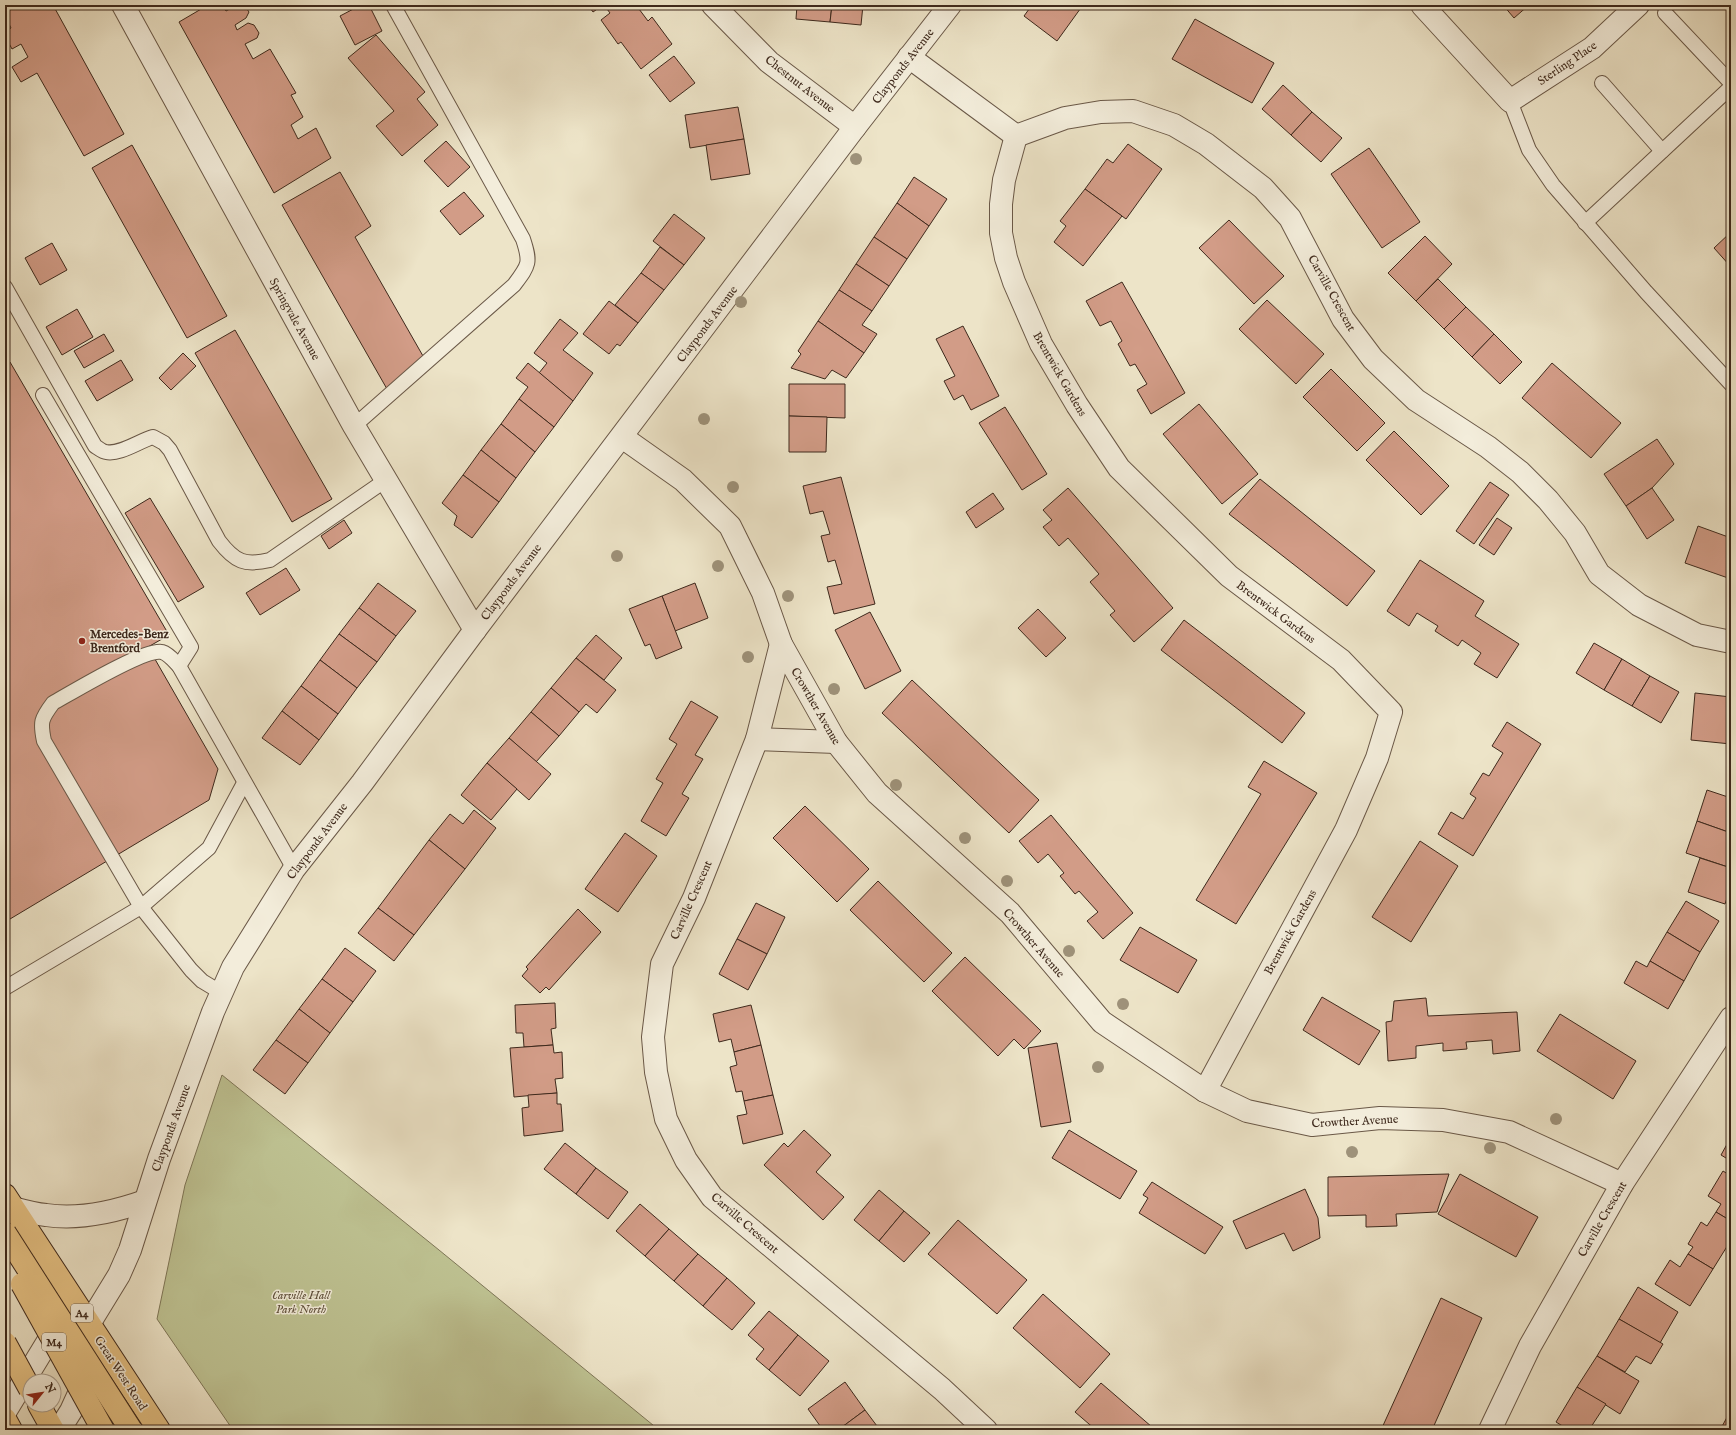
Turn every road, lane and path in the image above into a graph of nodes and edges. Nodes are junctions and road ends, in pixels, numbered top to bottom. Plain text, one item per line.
1 (123, 5) edge
2 (393, 5) edge
3 (713, 5) edge
4 (950, 5) edge
5 (1422, 5) edge
6 (1638, 5) edge
7 (1665, 13) dead end
8 (909, 57) junction
9 (1602, 83) dead end
10 (1731, 83) edge
11 (1731, 88) edge
12 (1510, 101) junction
13 (855, 127) junction
14 (1016, 136) junction
15 (1662, 151) junction
16 (1585, 223) junction
17 (5, 287) edge
18 (1731, 384) edge
19 (43, 395) dead end
20 (354, 426) junction
21 (622, 436) junction
22 (386, 480) junction
23 (475, 630) junction
24 (1731, 642) edge
25 (781, 644) junction
26 (179, 666) junction
27 (757, 739) junction
28 (836, 742) junction
29 (244, 783) junction
30 (294, 869) junction
31 (141, 907) junction
32 (5, 988) edge
33 (222, 993) junction
34 (1731, 1018) edge
35 (1204, 1091) junction
36 (1622, 1184) junction
37 (145, 1201) junction
38 (9, 1202) edge
39 (5, 1233) edge
40 (5, 1254) edge
41 (89, 1324) junction
42 (5, 1343) edge
43 (22, 1374) edge
44 (5, 1412) edge
45 (42, 1413) edge
46 (42, 1413) edge
47 (5, 1419) edge
48 (12, 1430) edge
49 (49, 1430) edge
50 (52, 1430) edge
51 (59, 1430) edge
52 (103, 1430) edge
53 (131, 1430) edge
54 (159, 1430) edge
55 (986, 1430) edge
56 (1490, 1430) edge

1 - 20 street, Springvale Avenue
2 - 20 lane
3 - 13 street, Chestnut Avenue
4 - 8 street, Clayponds Avenue
5 - 12 street
6 - 12 street, Sterling Place
7 - 10 lane
8 - 13 street, Clayponds Avenue
8 - 14 street
9 - 15 lane
11 - 15 lane
12 - 16 lane
13 - 21 street, Clayponds Avenue
14 - 24 street, Carville Crescent
14 - 35 street, Brentwick Gardens
15 - 16 lane
16 - 18 lane
17 - 22 lane
19 - 26 lane
20 - 22 street, Springvale Avenue
21 - 23 street, Clayponds Avenue
21 - 25 street, Crowther Avenue
22 - 23 street, Springvale Avenue
23 - 30 street, Clayponds Avenue
25 - 27 street, Carville Crescent
25 - 28 street, Crowther Avenue
26 - 29 lane
26 - 31 lane
27 - 28 street
27 - 55 street, Carville Crescent
28 - 35 street, Crowther Avenue
29 - 30 lane
29 - 31 lane
30 - 33 street, Clayponds Avenue
31 - 32 lane
31 - 33 lane
33 - 37 street, Clayponds Avenue
34 - 36 street, Carville Crescent
35 - 36 street, Crowther Avenue
36 - 56 street, Carville Crescent
37 - 38 street
37 - 41 street, Clayponds Avenue
38 - 41 highway, Great West Road / A4
39 - 53 highway, M4, bridge
40 - 52 highway, M4, bridge
41 - 44 street
41 - 51 street
41 - 54 highway, Great West Road / A4
42 - 43 highway, bridge
45 - 49 highway
46 - 50 highway
47 - 48 highway

